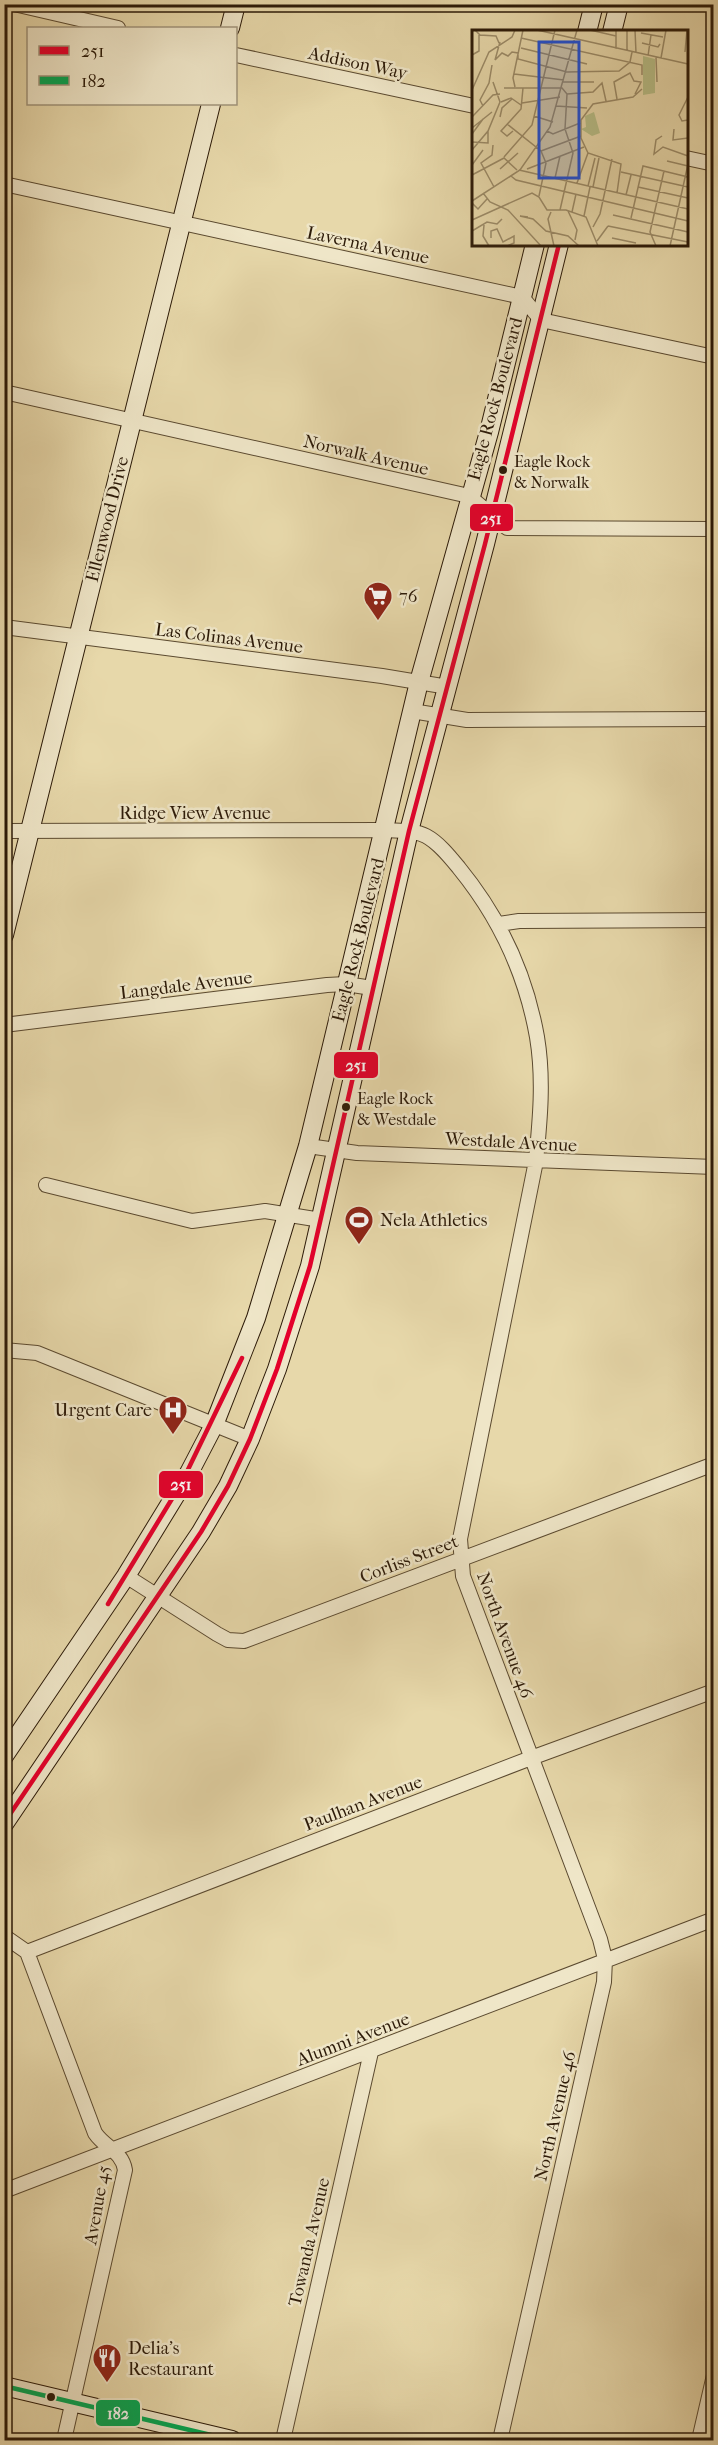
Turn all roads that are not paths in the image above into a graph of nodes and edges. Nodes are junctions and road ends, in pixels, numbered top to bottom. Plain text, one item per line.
1 (14, 4) edge
2 (236, 4) edge
3 (594, 4) edge
4 (619, 4) edge
5 (114, 27) edge
6 (230, 27) edge
7 (588, 30) edge
8 (612, 30) edge
9 (237, 55) edge
10 (211, 105) edge
11 (472, 105) edge
12 (688, 158) edge
13 (714, 164) edge
14 (4, 184) edge
15 (181, 223) junction
16 (535, 246) edge
17 (559, 246) edge
18 (522, 297) junction
19 (541, 320) junction
20 (714, 357) edge
21 (4, 392) edge
22 (132, 420) junction
23 (469, 496) junction
24 (492, 516) junction
25 (714, 529) edge
26 (4, 627) edge
27 (78, 637) junction
28 (419, 682) junction
29 (448, 687) junction
30 (412, 711) junction
31 (440, 717) junction
32 (714, 719) edge
33 (386, 830) junction
34 (4, 831) edge
35 (30, 831) junction
36 (409, 831) junction
37 (714, 920) edge
38 (499, 924) junction
39 (4, 935) edge
40 (346, 984) junction
41 (372, 988) junction
42 (4, 1025) edge
43 (308, 1146) junction
44 (337, 1152) junction
45 (536, 1161) junction
46 (714, 1167) edge
47 (46, 1185) dead end
48 (287, 1214) junction
49 (321, 1220) junction
50 (4, 1350) edge
51 (214, 1425) junction
52 (249, 1440) junction
53 (714, 1464) edge
54 (461, 1559) junction
55 (126, 1576) junction
56 (158, 1596) junction
57 (714, 1691) edge
58 (4, 1756) edge
59 (531, 1758) junction
60 (4, 1824) edge
61 (714, 1919) edge
62 (4, 1936) edge
63 (27, 1952) junction
64 (605, 1959) junction
65 (371, 2052) junction
66 (114, 2150) junction
67 (4, 2191) edge
68 (714, 2375) edge
69 (4, 2386) edge
70 (72, 2403) junction
71 (64, 2440) edge
72 (232, 2440) edge
73 (283, 2440) edge
74 (500, 2440) edge
75 (699, 2440) edge

1 - 5 street
2 - 6 main road
3 - 7 main road
4 - 8 main road
9 - 11 street, Addison Way
10 - 15 main road, Ellenwood Drive
12 - 13 street
14 - 15 street, Laverna Avenue
15 - 18 street, Laverna Avenue
15 - 22 main road, Ellenwood Drive
16 - 18 main road, Eagle Rock Boulevard
17 - 19 main road, Eagle Rock Boulevard
18 - 19 street
18 - 23 main road, Eagle Rock Boulevard
19 - 20 street
19 - 24 main road, Eagle Rock Boulevard
21 - 22 street, Norwalk Avenue
22 - 23 street, Norwalk Avenue
22 - 27 main road, Ellenwood Drive
23 - 24 street, Norwalk Avenue
23 - 28 main road, Eagle Rock Boulevard
24 - 25 street, Norwalk Avenue
24 - 29 main road, Eagle Rock Boulevard
26 - 27 street, Las Colinas Avenue
27 - 28 street, Las Colinas Avenue
27 - 35 main road, Ellenwood Drive
28 - 29 street, Las Colinas Avenue
28 - 30 main road, Eagle Rock Boulevard
29 - 31 main road, Eagle Rock Boulevard
30 - 31 street
30 - 33 main road, Eagle Rock Boulevard
31 - 32 street
31 - 36 main road, Eagle Rock Boulevard
33 - 35 street, Ridge View Avenue
33 - 36 street, Ridge View Avenue
33 - 40 main road, Eagle Rock Boulevard
34 - 35 street, Ridge View Avenue
35 - 39 main road, Ellenwood Drive
36 - 38 street, North Avenue 46
36 - 41 main road, Eagle Rock Boulevard
37 - 38 street
38 - 45 street, North Avenue 46
40 - 41 street, Langdale Avenue
40 - 42 street, Langdale Avenue
40 - 43 main road, Eagle Rock Boulevard
41 - 44 main road, Eagle Rock Boulevard
43 - 44 street, Westdale Avenue
43 - 48 main road, Eagle Rock Boulevard
44 - 45 street, Westdale Avenue
44 - 49 main road, Eagle Rock Boulevard
45 - 46 street, Westdale Avenue
45 - 54 street, North Avenue 46
47 - 48 street
48 - 49 street
48 - 51 main road, Eagle Rock Boulevard
49 - 52 main road, Eagle Rock Boulevard
50 - 51 street
51 - 52 street
51 - 55 main road, Eagle Rock Boulevard
52 - 56 main road, Eagle Rock Boulevard
53 - 54 street, Corliss Street
54 - 56 street, Corliss Street
54 - 59 street, North Avenue 46
55 - 56 street, Corliss Street
55 - 58 main road, Eagle Rock Boulevard
56 - 60 main road, Eagle Rock Boulevard
57 - 59 street, Paulhan Avenue
59 - 63 street, Paulhan Avenue
59 - 64 street, North Avenue 46
61 - 64 street, Alumni Avenue
62 - 63 street
63 - 66 street, Avenue 45
64 - 65 street, Alumni Avenue
64 - 74 street, North Avenue 46
65 - 66 street, Alumni Avenue
65 - 73 street, Towanda Avenue
66 - 67 street, Alumni Avenue
66 - 70 street, Avenue 45
68 - 75 street
69 - 70 main road
70 - 71 street, Avenue 45
70 - 72 main road

